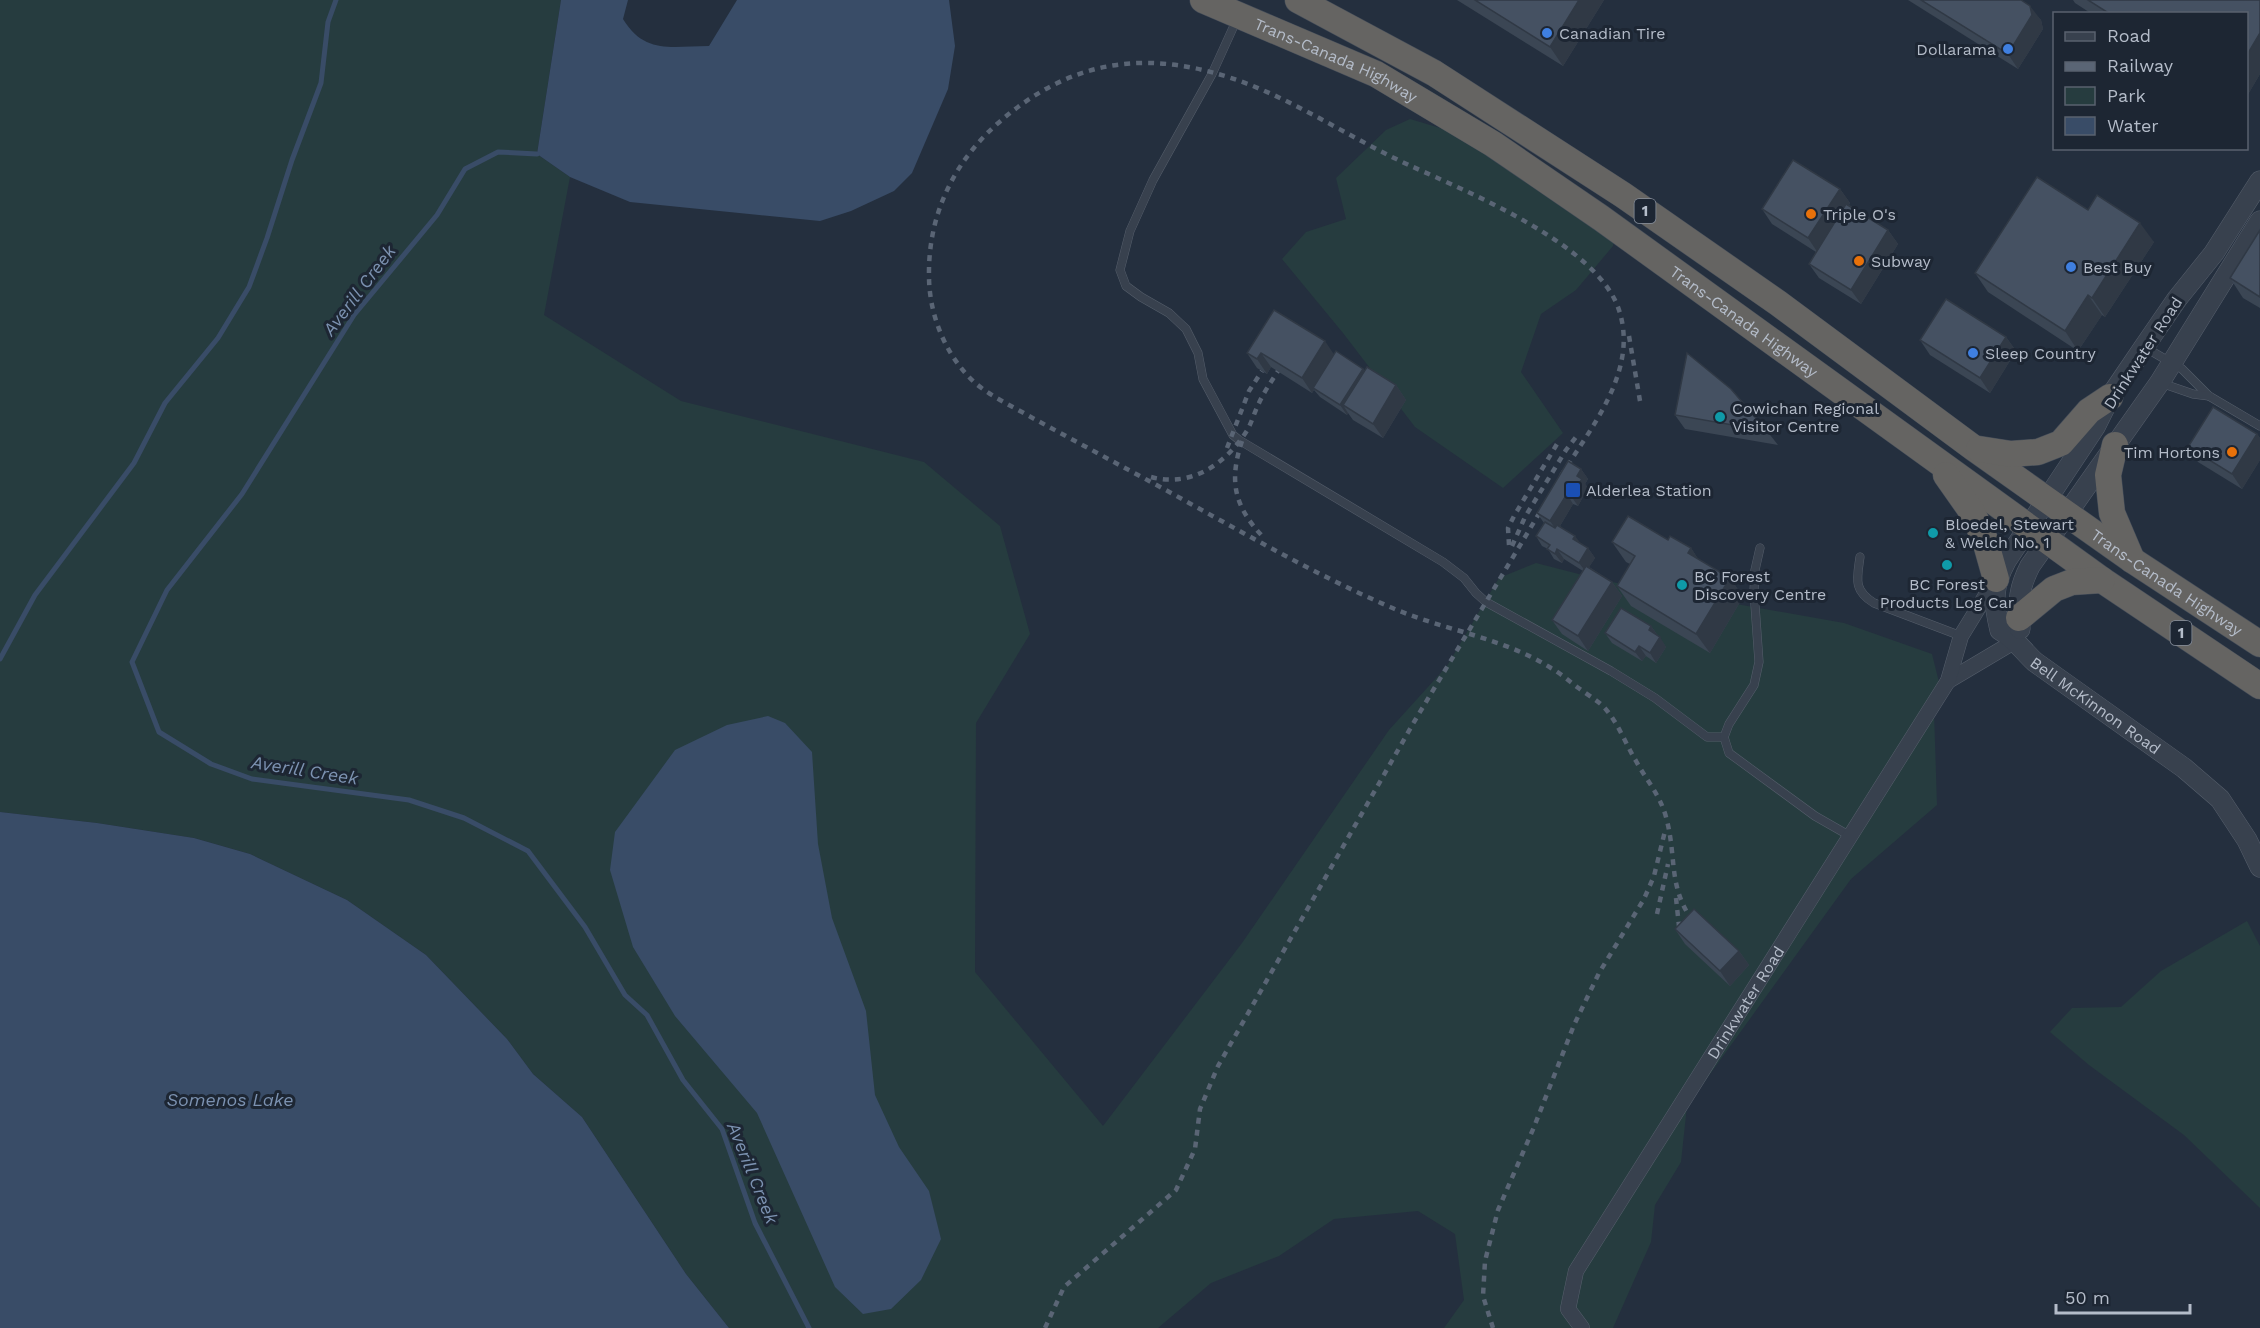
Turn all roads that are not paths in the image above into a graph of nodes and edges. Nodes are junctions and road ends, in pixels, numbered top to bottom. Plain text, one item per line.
1 (1203, 0) edge
2 (1298, 0) edge
3 (1239, 15) junction
4 (2260, 181) edge
5 (2260, 221) edge
6 (2144, 347) junction
7 (2171, 363) junction
8 (2160, 382) junction
9 (2209, 396) junction
10 (2110, 397) junction
11 (2260, 426) edge
12 (2115, 445) junction
13 (1975, 449) junction
14 (1937, 461) junction
15 (2058, 507) junction
16 (2039, 534) junction
17 (1760, 548) dead end
18 (1860, 557) dead end
19 (2132, 560) junction
20 (1996, 579) junction
21 (2102, 580) junction
22 (2018, 629) junction
23 (1961, 636) junction
24 (2260, 644) edge
25 (1948, 681) junction
26 (2260, 686) edge
27 (1724, 737) junction
28 (1850, 836) junction
29 (2260, 867) edge
30 (1582, 1328) edge

1 - 3 highway, Trans-Canada Highway / 1
2 - 13 highway, Trans-Canada Highway / 1
3 - 14 highway, Trans-Canada Highway / 1
3 - 27 lane
4 - 6 street, Drinkwater Road
5 - 7 street, Drinkwater Road
6 - 7 lane
6 - 10 street, Drinkwater Road
7 - 8 street, Drinkwater Road
7 - 9 lane
8 - 9 lane
8 - 12 street, Drinkwater Road
9 - 11 lane
10 - 13 highway
10 - 15 street, Drinkwater Road
12 - 15 street, Drinkwater Road
12 - 19 highway
13 - 15 highway, Trans-Canada Highway / 1
14 - 16 highway, Trans-Canada Highway / 1
14 - 20 highway
15 - 16 street, Drinkwater Road
15 - 19 highway, Trans-Canada Highway / 1
16 - 20 street
16 - 21 highway, Trans-Canada Highway / 1
16 - 22 street
17 - 27 lane
18 - 23 lane
19 - 24 highway, Trans-Canada Highway / 1
20 - 22 street, Bell McKinnon Road
20 - 23 street, Drinkwater Road
21 - 22 highway
21 - 26 highway, Trans-Canada Highway / 1
22 - 25 street, Drinkwater Road
22 - 29 street, Bell McKinnon Road
23 - 25 street, Drinkwater Road
25 - 28 street, Drinkwater Road
27 - 28 lane
28 - 30 street, Drinkwater Road

